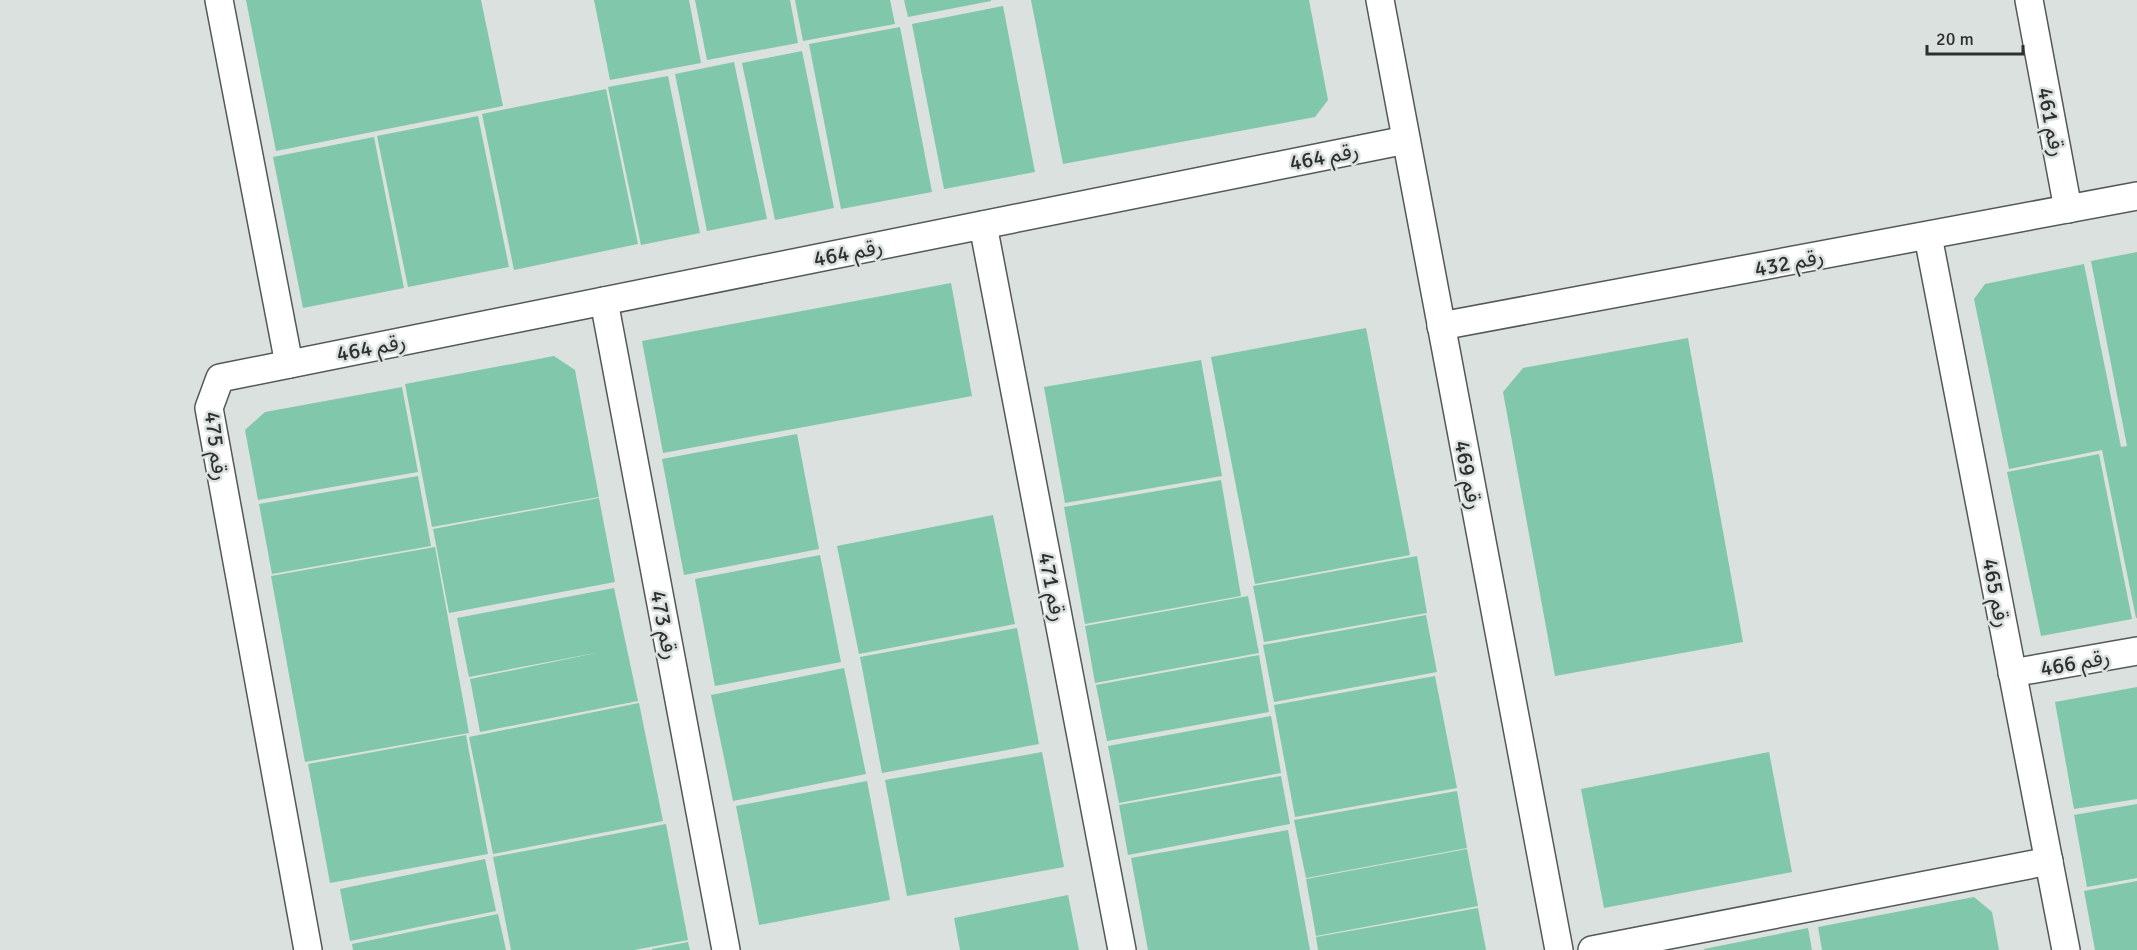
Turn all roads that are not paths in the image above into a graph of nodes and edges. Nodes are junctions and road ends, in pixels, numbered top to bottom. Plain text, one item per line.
1 (219, 0) edge
2 (1380, 0) edge
3 (2029, 0) edge
4 (1406, 140) junction
5 (2137, 196) edge
6 (2068, 209) junction
7 (983, 225) junction
8 (1928, 236) junction
9 (604, 301) junction
10 (1442, 326) junction
11 (289, 364) junction
12 (2137, 651) edge
13 (2013, 673) junction
14 (2049, 861) junction
15 (308, 950) edge
16 (726, 950) edge
17 (1122, 950) edge
18 (1559, 950) edge
19 (1592, 950) edge
20 (2066, 950) edge

1 - 11 street
2 - 4 street, رقم 469
3 - 6 street, رقم 461
4 - 7 street, رقم 464
4 - 10 street, رقم 469
5 - 6 street, رقم 432
6 - 8 street, رقم 432
7 - 9 street, رقم 464
7 - 17 street, رقم 471
8 - 10 street, رقم 432
8 - 13 street, رقم 465
9 - 11 street, رقم 464
9 - 16 street, رقم 473
10 - 18 street, رقم 469
11 - 15 street, رقم 475
12 - 13 street, رقم 466
13 - 14 street, رقم 465
14 - 19 street
14 - 20 street, رقم 465

